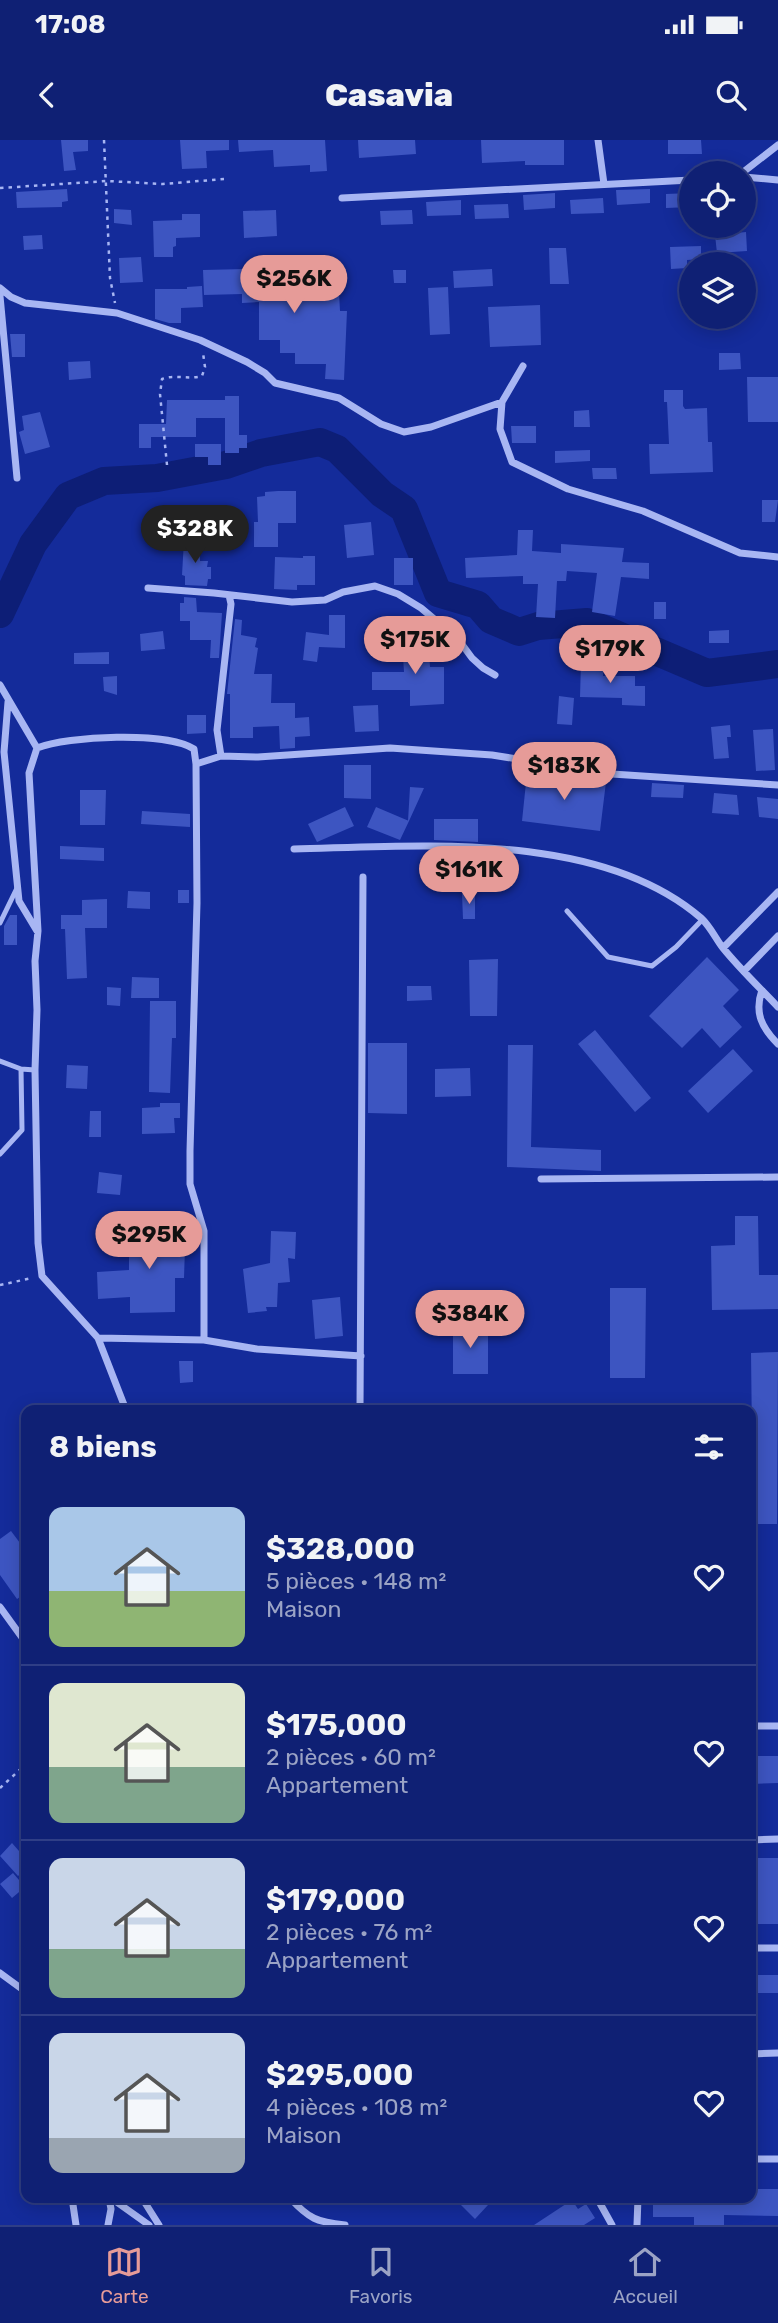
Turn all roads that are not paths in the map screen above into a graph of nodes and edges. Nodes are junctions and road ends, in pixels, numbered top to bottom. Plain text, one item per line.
1 (598, 140) edge
2 (778, 145) edge
3 (756, 164) edge
4 (756, 177) edge
5 (778, 180) edge
6 (679, 181) edge
7 (604, 184) junction
8 (342, 198) dead end
9 (0, 288) edge
10 (0, 296) edge
11 (523, 366) dead end
12 (502, 402) junction
13 (17, 478) dead end
14 (778, 557) edge
15 (148, 589) dead end
16 (229, 595) junction
17 (495, 675) dead end
18 (0, 685) edge
19 (8, 702) junction
20 (37, 748) junction
21 (220, 756) junction
22 (196, 764) junction
23 (778, 785) edge
24 (294, 849) dead end
25 (363, 877) dead end
26 (18, 885) junction
27 (778, 892) edge
28 (567, 911) dead end
29 (703, 919) junction
30 (0, 923) edge
31 (38, 931) junction
32 (778, 936) edge
33 (723, 948) junction
34 (744, 971) junction
35 (762, 990) junction
36 (778, 1007) edge
37 (778, 1044) edge
38 (0, 1061) edge
39 (21, 1069) junction
40 (35, 1070) junction
41 (0, 1154) edge
42 (778, 1177) edge
43 (541, 1179) dead end
44 (98, 1338) junction
45 (204, 1340) junction
46 (361, 1356) junction
47 (124, 1405) edge
48 (360, 1405) edge
49 (0, 1607) edge
50 (21, 1636) edge
51 (756, 1726) edge
52 (778, 1726) edge
53 (778, 1839) edge
54 (756, 1840) edge
55 (756, 1948) edge
56 (778, 1948) edge
57 (0, 1973) edge
58 (21, 1989) edge
59 (778, 2053) edge
60 (756, 2054) edge
61 (756, 2159) edge
62 (778, 2159) edge
63 (73, 2203) edge
64 (110, 2203) edge
65 (117, 2203) edge
66 (145, 2203) edge
67 (294, 2203) edge
68 (600, 2203) edge
69 (638, 2203) edge
70 (76, 2225) edge
71 (108, 2225) edge
72 (149, 2225) edge
73 (159, 2225) edge
74 (345, 2225) edge
75 (612, 2225) edge
76 (637, 2225) edge

1 - 7 street
2 - 3 street
4 - 5 street
6 - 7 street
7 - 8 street
9 - 12 street
10 - 13 street
11 - 12 street
12 - 14 street
15 - 16 street
16 - 17 street
16 - 21 street
18 - 19 street
19 - 20 street
19 - 26 street
20 - 22 street
20 - 31 street
21 - 22 street
21 - 23 street
22 - 45 street
24 - 29 street
25 - 46 street
26 - 30 lane
26 - 31 street
27 - 33 street
28 - 29 lane
29 - 33 street
31 - 40 street
32 - 34 street
33 - 34 street
34 - 35 street
35 - 36 street
35 - 37 street
38 - 39 lane
39 - 40 lane
39 - 41 lane
40 - 44 street
42 - 43 street
44 - 45 street
44 - 47 street
45 - 46 street
46 - 48 street
49 - 50 street
51 - 52 street
53 - 54 street
55 - 56 street
57 - 58 street
59 - 60 street
61 - 62 street
63 - 70 street
64 - 71 street
65 - 72 street
66 - 73 street
67 - 74 street
68 - 75 street
69 - 76 street

